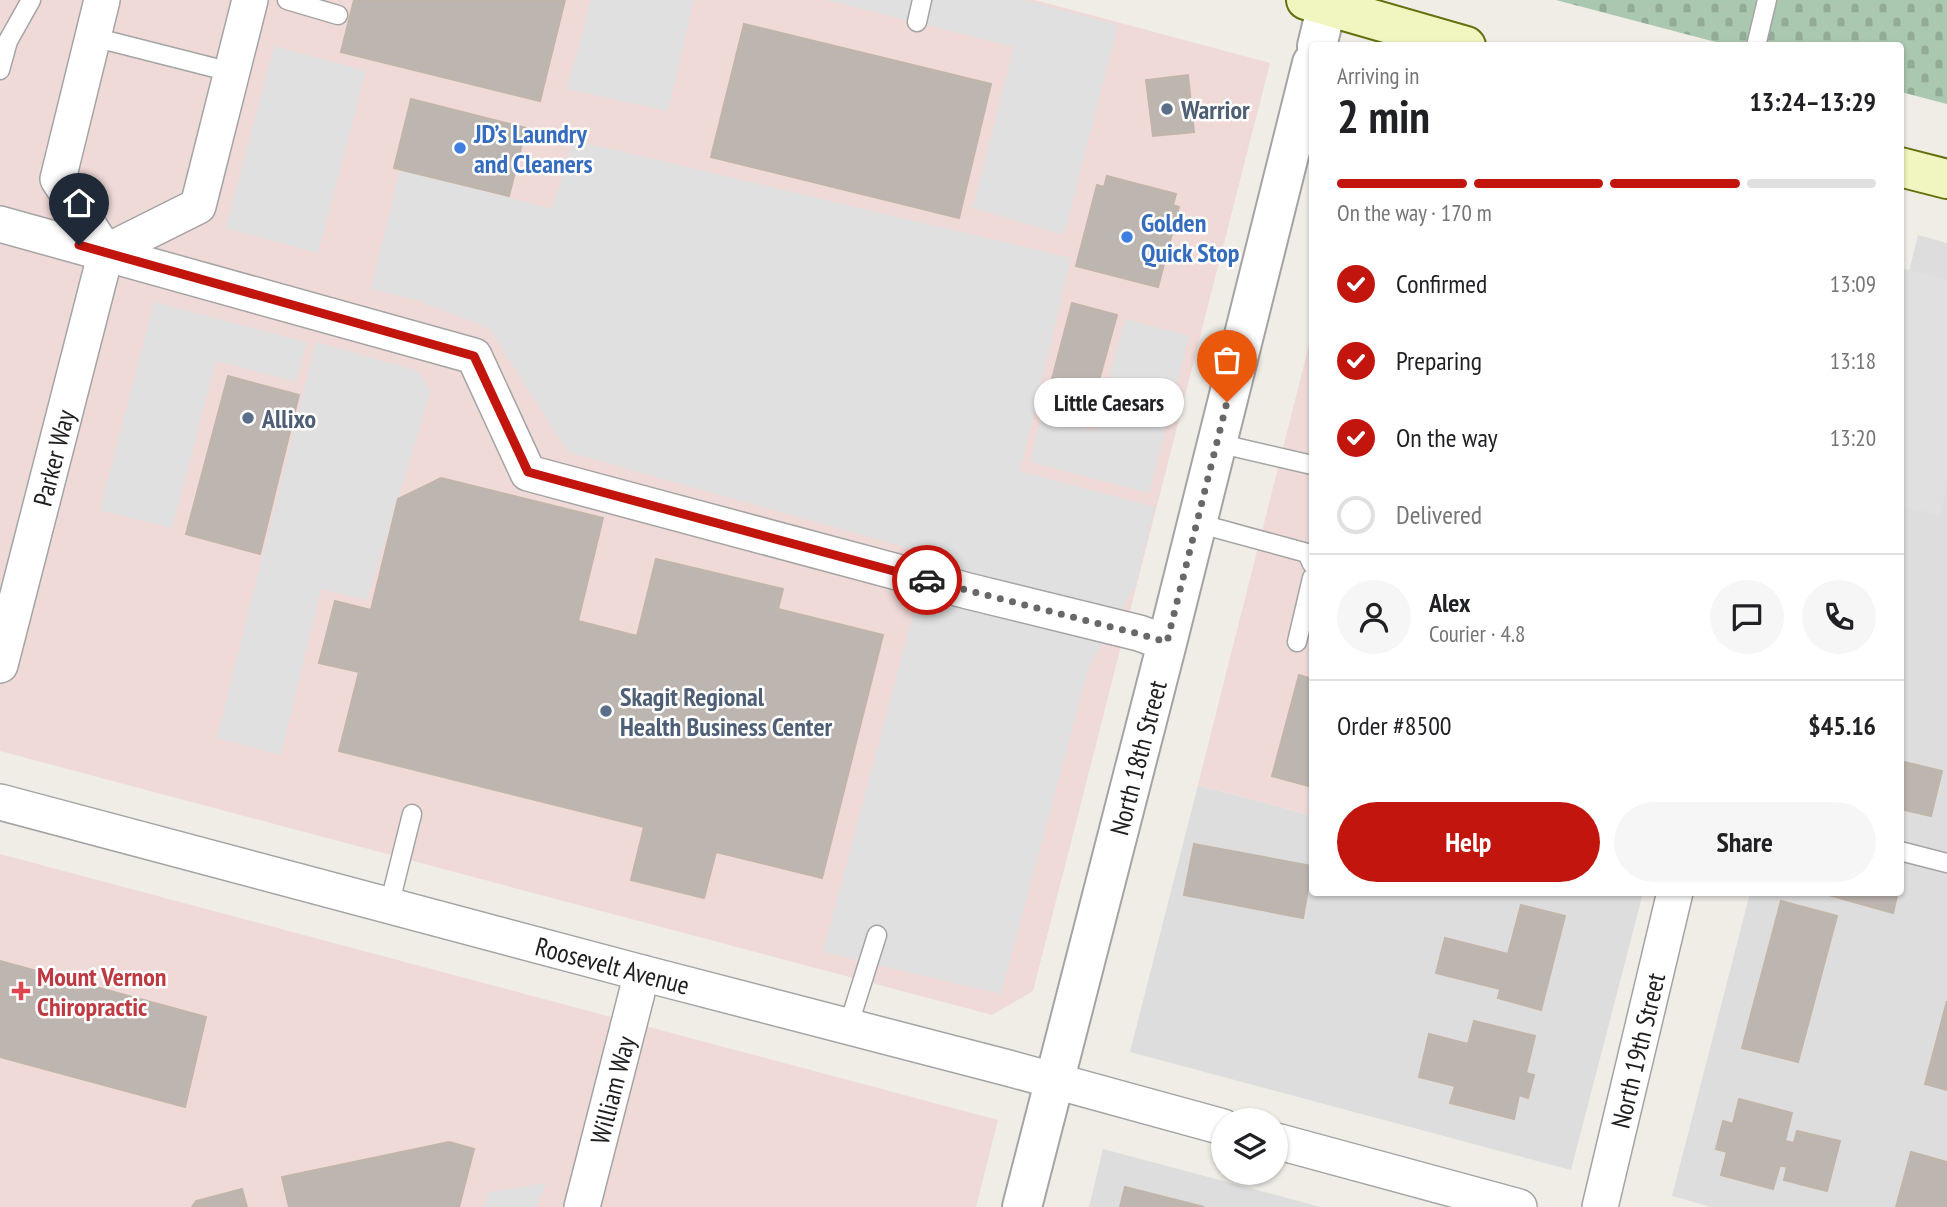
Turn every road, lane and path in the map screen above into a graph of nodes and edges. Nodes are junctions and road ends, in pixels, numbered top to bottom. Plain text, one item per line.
1 (31, 0) edge
2 (102, 0) edge
3 (250, 0) edge
4 (287, 0) edge
5 (922, 0) edge
6 (1767, 0) edge
7 (1323, 1) edge
8 (338, 15) dead end
9 (917, 22) dead end
10 (93, 37) junction
11 (1318, 42) edge
12 (1453, 42) edge
13 (1757, 42) edge
14 (0, 70) edge
15 (232, 72) junction
16 (1309, 76) edge
17 (1904, 168) edge
18 (1947, 179) edge
19 (0, 224) edge
20 (106, 252) junction
21 (1217, 443) junction
22 (1309, 464) edge
23 (1197, 523) junction
24 (1309, 557) edge
25 (1309, 591) edge
26 (1167, 642) junction
27 (1297, 642) dead end
28 (0, 666) edge
29 (0, 802) edge
30 (412, 814) dead end
31 (1904, 852) edge
32 (1947, 863) edge
33 (1674, 896) edge
34 (390, 906) junction
35 (877, 935) dead end
36 (642, 973) junction
37 (848, 1027) junction
38 (1054, 1081) junction
39 (1211, 1124) edge
40 (1288, 1144) edge
41 (582, 1207) edge
42 (1022, 1207) edge
43 (1519, 1207) edge
44 (1600, 1207) edge

1 - 14 lane
2 - 10 street
3 - 15 street
4 - 8 lane
5 - 9 lane
6 - 13 lane
7 - 11 street
7 - 12 main road
10 - 15 lane
10 - 20 street
15 - 20 street
16 - 21 street, North 18th Street
17 - 18 main road
19 - 20 street
20 - 26 street
20 - 28 street, Parker Way
21 - 22 lane
21 - 23 street, North 18th Street
23 - 24 lane
23 - 26 street, North 18th Street
25 - 27 lane
26 - 38 street, North 18th Street
29 - 34 street, Roosevelt Avenue
30 - 34 lane
31 - 32 lane
33 - 44 street, North 19th Street
34 - 36 street, Roosevelt Avenue
35 - 37 lane
36 - 37 street, Roosevelt Avenue
36 - 41 street, William Way
37 - 38 street, Roosevelt Avenue
38 - 39 street, Roosevelt Avenue
38 - 42 street, North 18th Street
40 - 43 street

